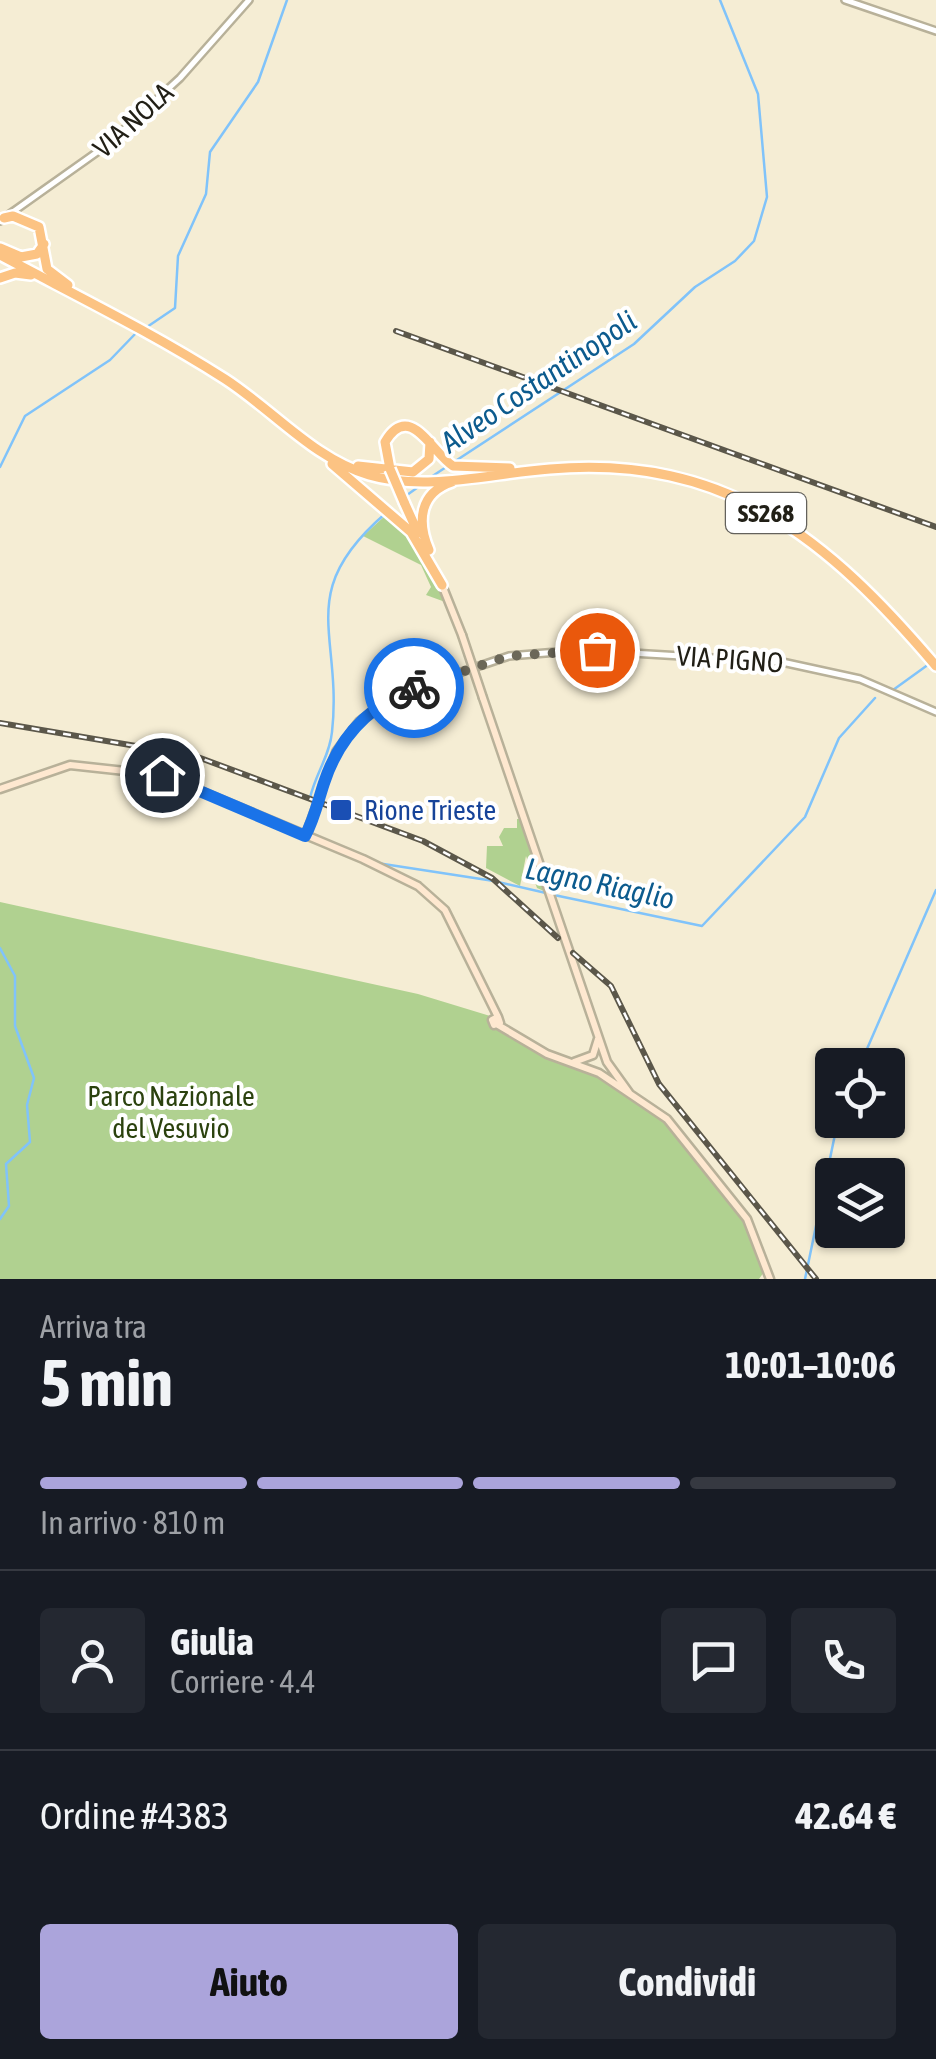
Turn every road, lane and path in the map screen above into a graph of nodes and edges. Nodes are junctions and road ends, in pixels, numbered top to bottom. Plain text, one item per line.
1 (248, 0) edge
2 (845, 0) edge
3 (936, 31) edge
4 (18, 213) junction
5 (2, 219) edge
6 (45, 241) junction
7 (0, 251) edge
8 (0, 278) edge
9 (62, 288) junction
10 (93, 301) junction
11 (136, 326) junction
12 (289, 423) junction
13 (429, 439) junction
14 (308, 442) junction
15 (358, 466) junction
16 (515, 470) junction
17 (425, 480) junction
18 (442, 586) junction
19 (936, 662) edge
20 (936, 712) edge
21 (0, 789) edge
22 (305, 836) junction
23 (598, 1038) junction
24 (570, 1062) junction
25 (607, 1062) junction
26 (579, 1064) junction
27 (592, 1069) junction
28 (630, 1094) junction
29 (770, 1279) edge

1 - 4 street, VIA NOLA
2 - 3 street
4 - 5 highway
4 - 6 highway, SS268
6 - 7 highway
6 - 10 highway, SS268
7 - 9 highway, SS268
7 - 10 highway, SS268
8 - 9 highway, SS268
9 - 11 highway, SS268
10 - 11 highway, SS268
11 - 12 highway, SS268
12 - 14 highway, SS268
12 - 15 highway, SS268
13 - 15 highway
13 - 16 highway
13 - 18 highway, bridge
14 - 17 highway, SS268
14 - 18 highway
15 - 17 highway, SS268
16 - 17 highway, SS268
16 - 17 highway, SS268
16 - 18 highway
16 - 19 highway, SS268
18 - 23 main road, bridge
20 - 22 street, VIA PIGNO
21 - 22 main road
22 - 24 main road
23 - 24 main road
23 - 25 main road
24 - 26 main road
25 - 26 main road
25 - 27 main road
25 - 28 main road
26 - 27 main road
27 - 28 main road
28 - 29 main road

